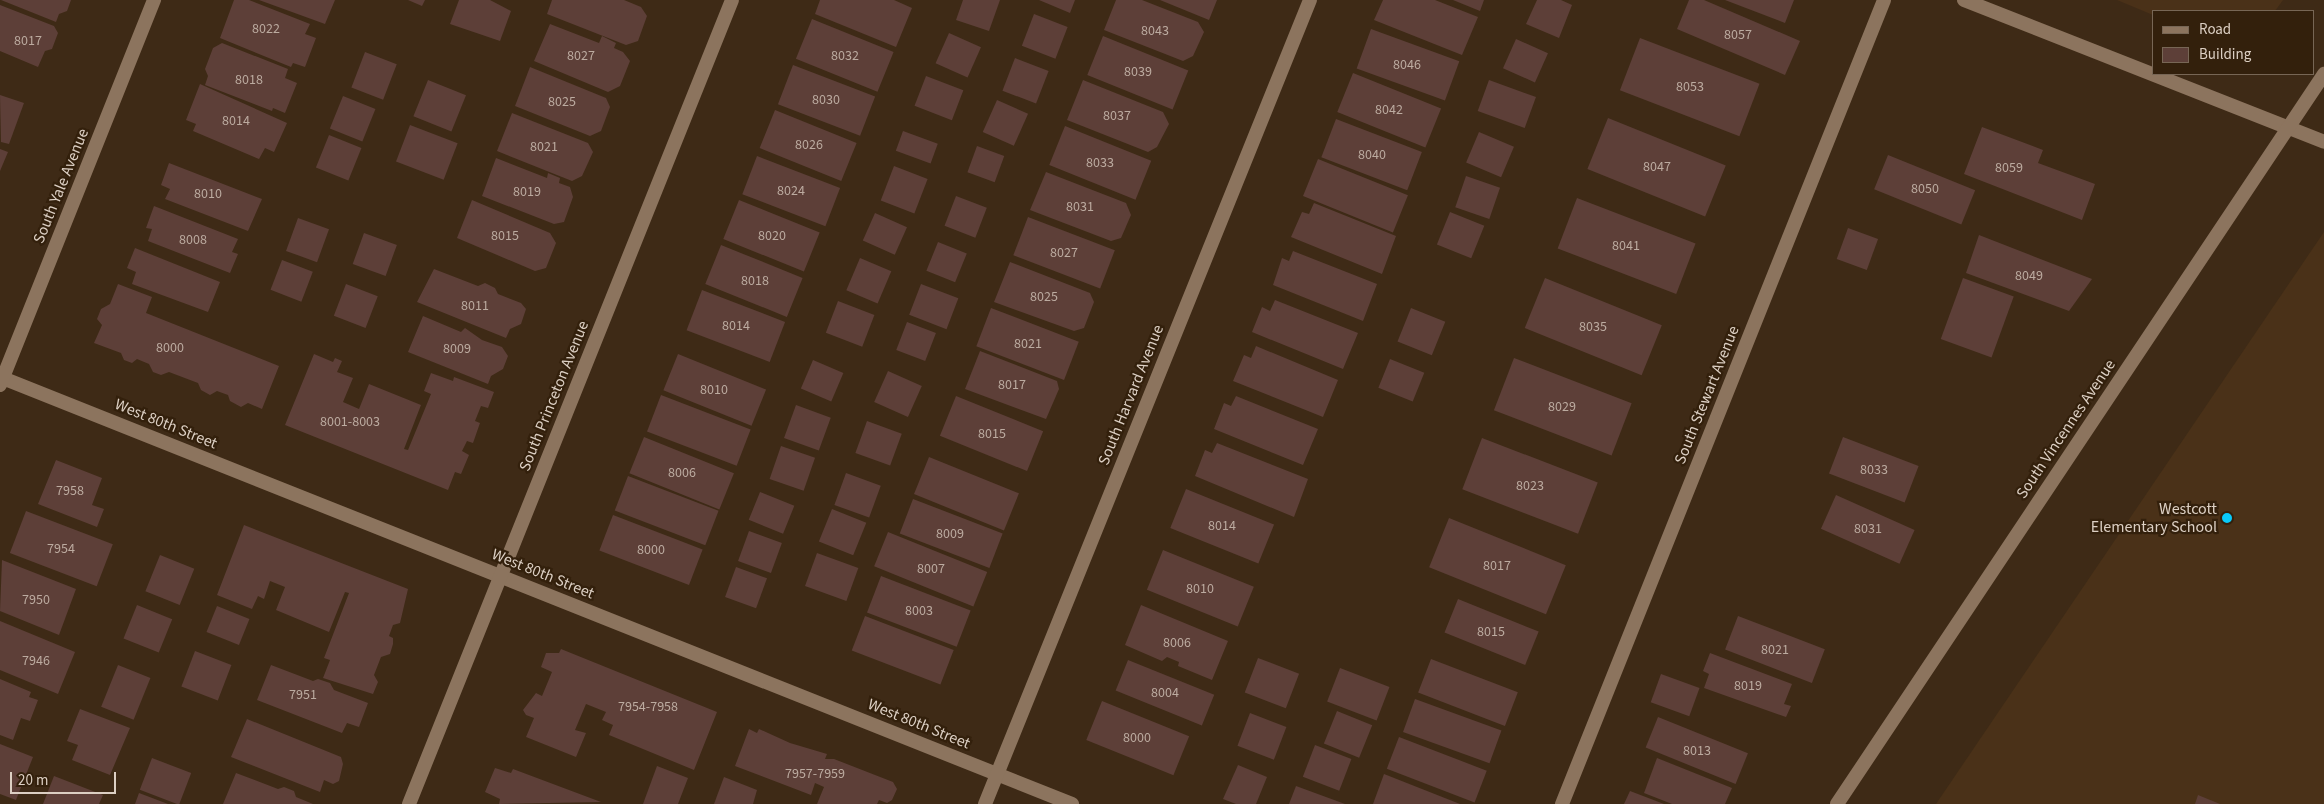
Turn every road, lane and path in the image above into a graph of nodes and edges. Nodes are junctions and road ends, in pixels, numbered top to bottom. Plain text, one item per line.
1 (154, 0) edge
2 (732, 0) edge
3 (1310, 0) edge
4 (1884, 0) edge
5 (1964, 0) edge
6 (2152, 74) edge
7 (2324, 74) edge
8 (2154, 75) edge
9 (2289, 128) junction
10 (2324, 142) edge
11 (1, 380) edge
12 (501, 576) junction
13 (997, 774) junction
14 (409, 804) edge
15 (985, 804) edge
16 (1072, 804) edge
17 (1562, 804) edge
18 (1837, 804) edge

1 - 11 street, South Yale Avenue
2 - 12 street, South Princeton Avenue
3 - 13 street, South Harvard Avenue
4 - 17 street, South Stewart Avenue
5 - 6 street
7 - 9 street, South Vincennes Avenue
8 - 9 street
9 - 10 street
9 - 18 street, South Vincennes Avenue
11 - 12 street, West 80th Street
12 - 13 street, West 80th Street
12 - 14 street, South Princeton Avenue
13 - 15 street, South Harvard Avenue
13 - 16 street, West 80th Street

